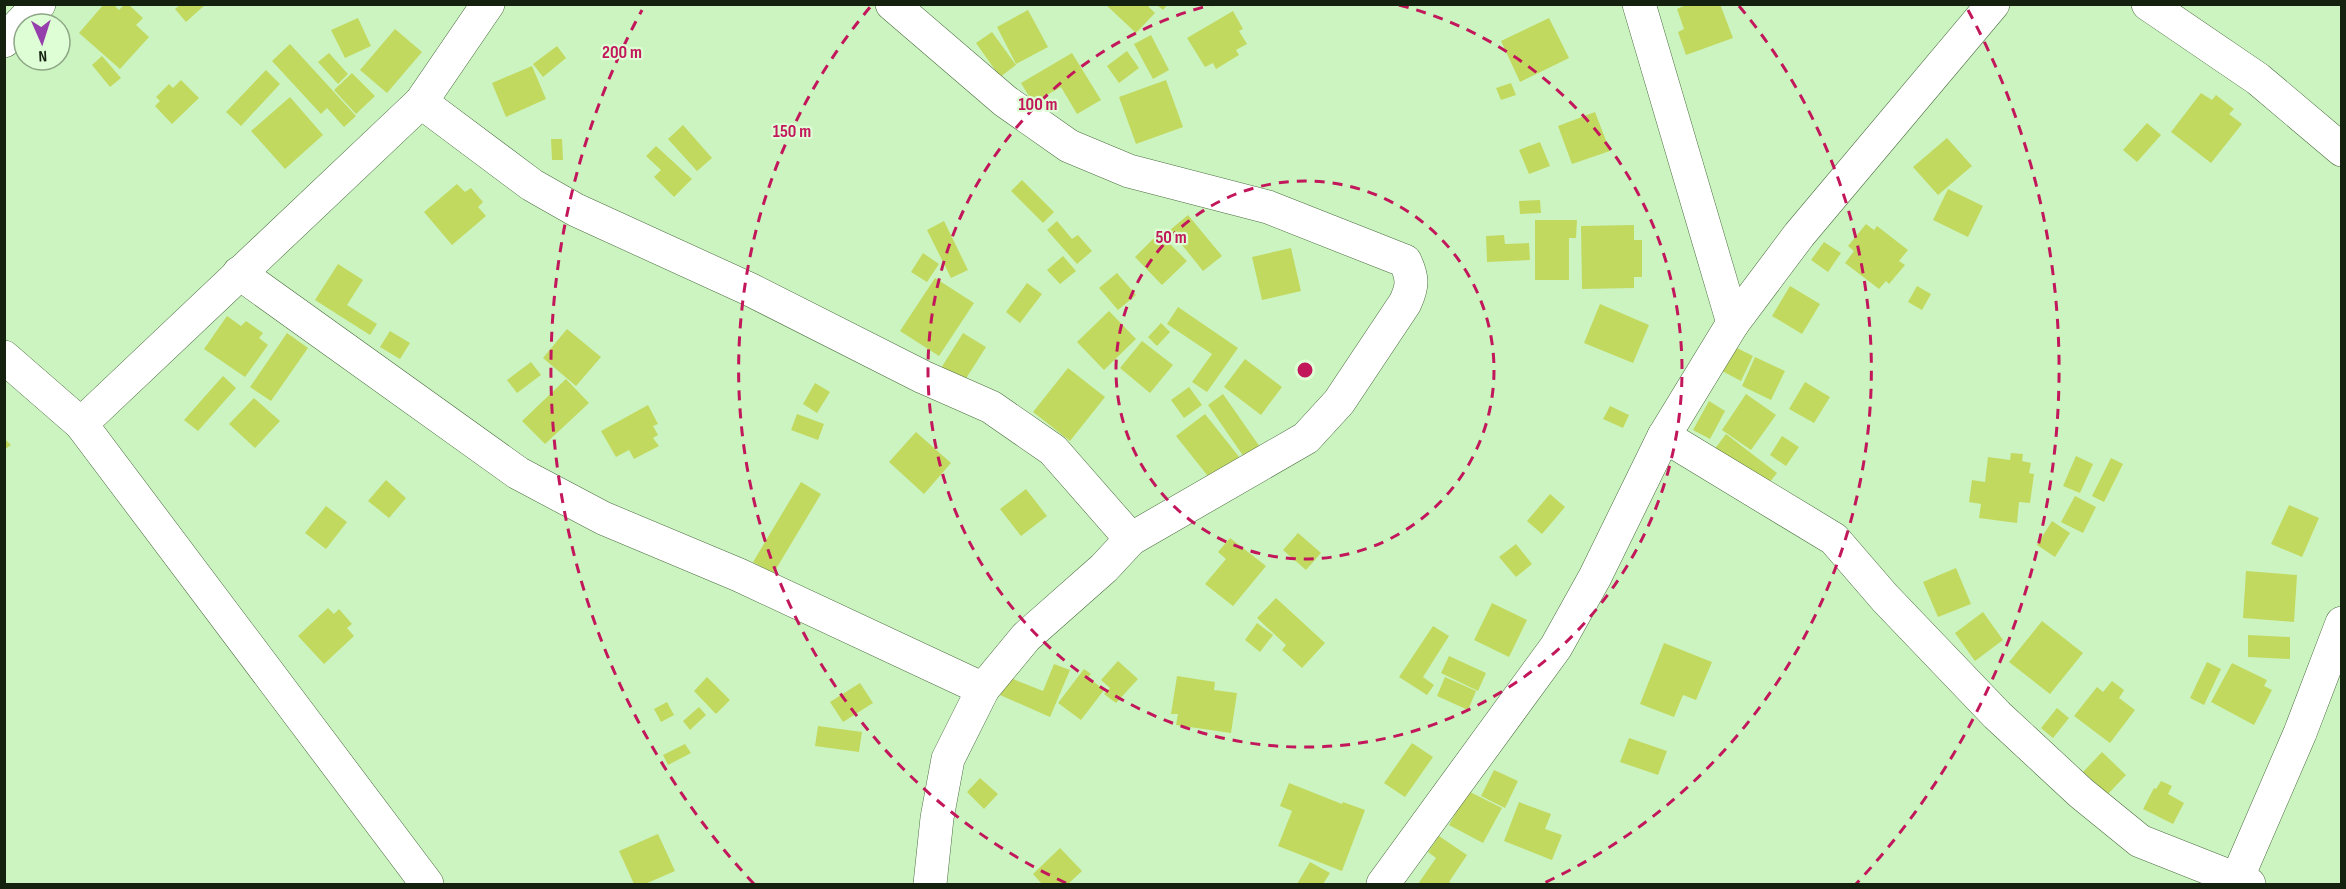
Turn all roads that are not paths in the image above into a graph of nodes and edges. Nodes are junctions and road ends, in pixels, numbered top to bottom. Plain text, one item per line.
1 (39, 4) edge
2 (488, 4) edge
3 (892, 4) edge
4 (1640, 4) edge
5 (1993, 4) edge
6 (2148, 4) edge
7 (4, 41) edge
8 (421, 102) junction
9 (2342, 150) edge
10 (240, 273) junction
11 (1733, 323) junction
12 (4, 357) edge
13 (81, 424) junction
14 (1664, 436) junction
15 (1131, 539) junction
16 (2342, 623) edge
17 (983, 689) junction
18 (2243, 883) edge
19 (426, 885) edge
20 (930, 885) edge
21 (1383, 885) edge

1 - 7 street
2 - 8 street
3 - 15 street
4 - 11 street
5 - 11 street
6 - 9 street
8 - 10 street
8 - 15 street
10 - 13 street
10 - 17 street
11 - 14 street
12 - 13 street
13 - 19 street
14 - 18 street
14 - 21 street
15 - 17 street
16 - 18 street
17 - 20 street

